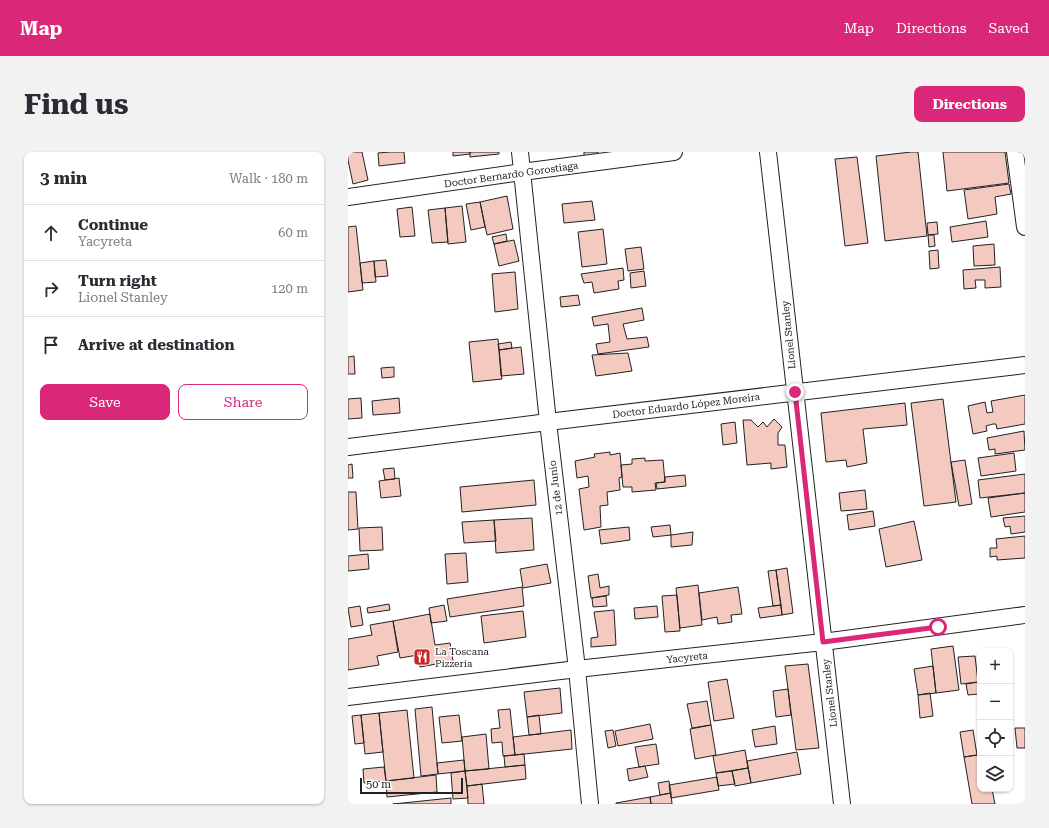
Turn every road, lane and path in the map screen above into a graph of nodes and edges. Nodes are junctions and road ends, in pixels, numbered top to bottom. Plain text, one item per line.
1 (520, 152) edge
2 (674, 152) edge
3 (768, 152) edge
4 (1015, 152) edge
5 (522, 172) junction
6 (348, 197) edge
7 (1025, 227) edge
8 (1025, 365) edge
9 (795, 392) junction
10 (548, 422) junction
11 (348, 447) edge
12 (1025, 615) edge
13 (823, 642) junction
14 (577, 669) junction
15 (348, 697) edge
16 (590, 804) edge
17 (842, 804) edge

1 - 5 street, 12 de Junio
2 - 5 street, Doctor Bernardo Gorostiaga
3 - 9 street, Lionel Stanley
4 - 7 street
5 - 6 street, Doctor Bernardo Gorostiaga
5 - 10 street, 12 de Junio
8 - 9 street, Doctor Eduardo López Moreira
9 - 10 street, Doctor Eduardo López Moreira
9 - 13 street, Lionel Stanley
10 - 11 street, Doctor Eduardo López Moreira
10 - 14 street, 12 de Junio
12 - 13 street, Yacyreta
13 - 14 street, Yacyreta
13 - 17 street, Lionel Stanley
14 - 15 street, Yacyreta
14 - 16 street, 12 de Junio

